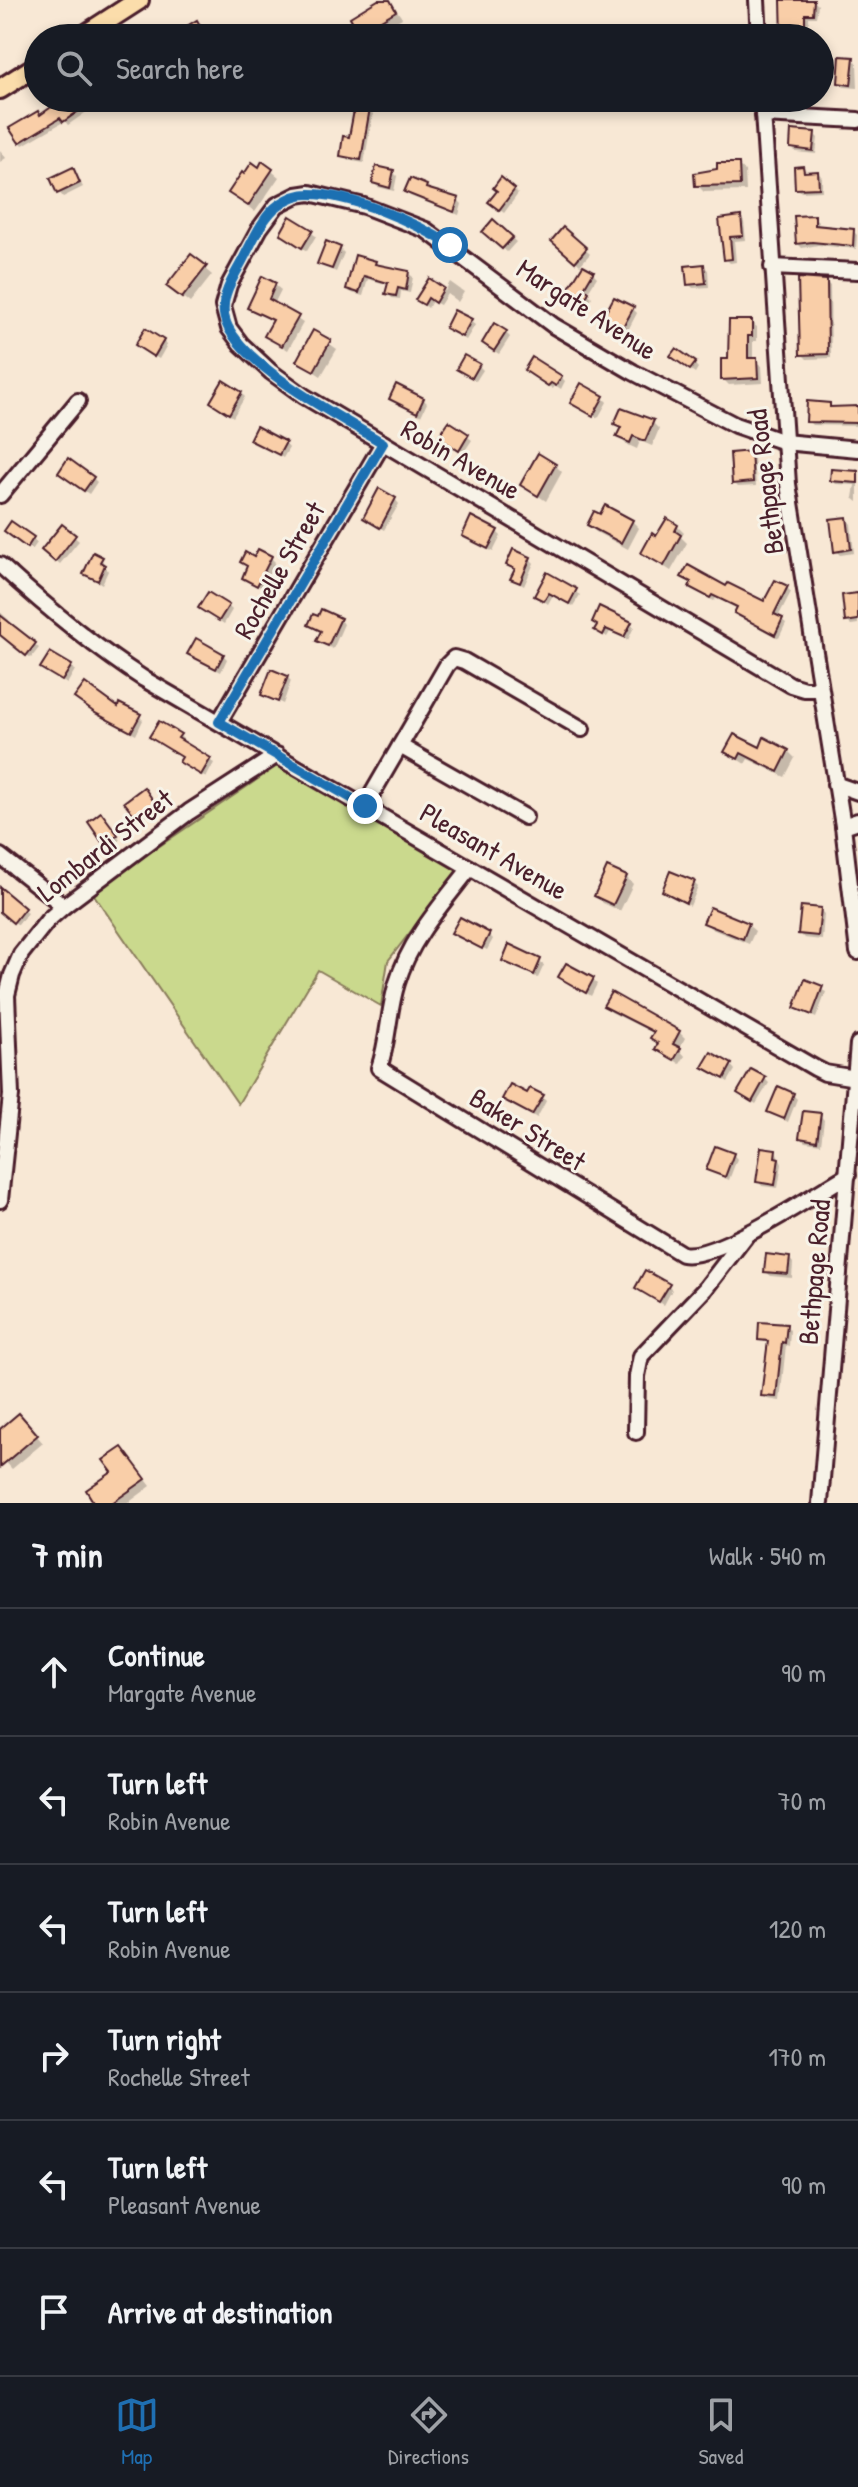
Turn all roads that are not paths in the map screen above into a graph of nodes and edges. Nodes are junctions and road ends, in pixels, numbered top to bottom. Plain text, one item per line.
1 (139, 0) edge
2 (757, 0) edge
3 (102, 24) edge
4 (758, 24) edge
5 (24, 74) edge
6 (0, 89) edge
7 (763, 112) edge
8 (763, 115) junction
9 (858, 120) edge
10 (297, 195) joint
11 (772, 267) junction
12 (858, 271) edge
13 (78, 401) dead end
14 (784, 442) junction
15 (383, 443) junction
16 (858, 449) edge
17 (0, 495) edge
18 (0, 565) edge
19 (820, 689) junction
20 (219, 722) junction
21 (582, 729) dead end
22 (400, 746) junction
23 (277, 755) junction
24 (835, 784) junction
25 (858, 792) edge
26 (365, 806) junction
27 (525, 817) dead end
28 (858, 821) edge
29 (843, 826) junction
30 (0, 856) edge
31 (470, 868) junction
32 (64, 906) junction
33 (858, 952) edge
34 (858, 1044) edge
35 (856, 1078) junction
36 (848, 1175) junction
37 (0, 1200) edge
38 (748, 1233) junction
39 (636, 1432) dead end
40 (820, 1503) edge

1 - 3 main road
2 - 4 street
5 - 6 main road
7 - 8 street, Bethpage Road
8 - 9 street
8 - 11 street, Bethpage Road
10 - 14 street, Margate Avenue
10 - 15 street, Robin Avenue
11 - 12 street
11 - 14 street, Bethpage Road
13 - 17 street
14 - 16 street, Margate Avenue
14 - 19 street, Bethpage Road
15 - 19 street, Robin Avenue
15 - 20 street, Rochelle Street
18 - 20 street, Pleasant Avenue
19 - 24 street, Bethpage Road
20 - 23 street, Pleasant Avenue
21 - 22 street
22 - 26 street
22 - 27 street
23 - 26 street, Pleasant Avenue
23 - 32 street, Lombardi Street
24 - 25 street
24 - 29 street, Bethpage Road
26 - 31 street, Pleasant Avenue
28 - 29 street
29 - 33 street, Bethpage Road
30 - 32 street
31 - 35 street, Pleasant Avenue
31 - 38 street, Baker Street
32 - 37 street, Lombardi Street
34 - 35 street, Bethpage Road
35 - 36 street, Bethpage Road
36 - 38 street, Baker Street
36 - 40 street, Bethpage Road
38 - 39 street

